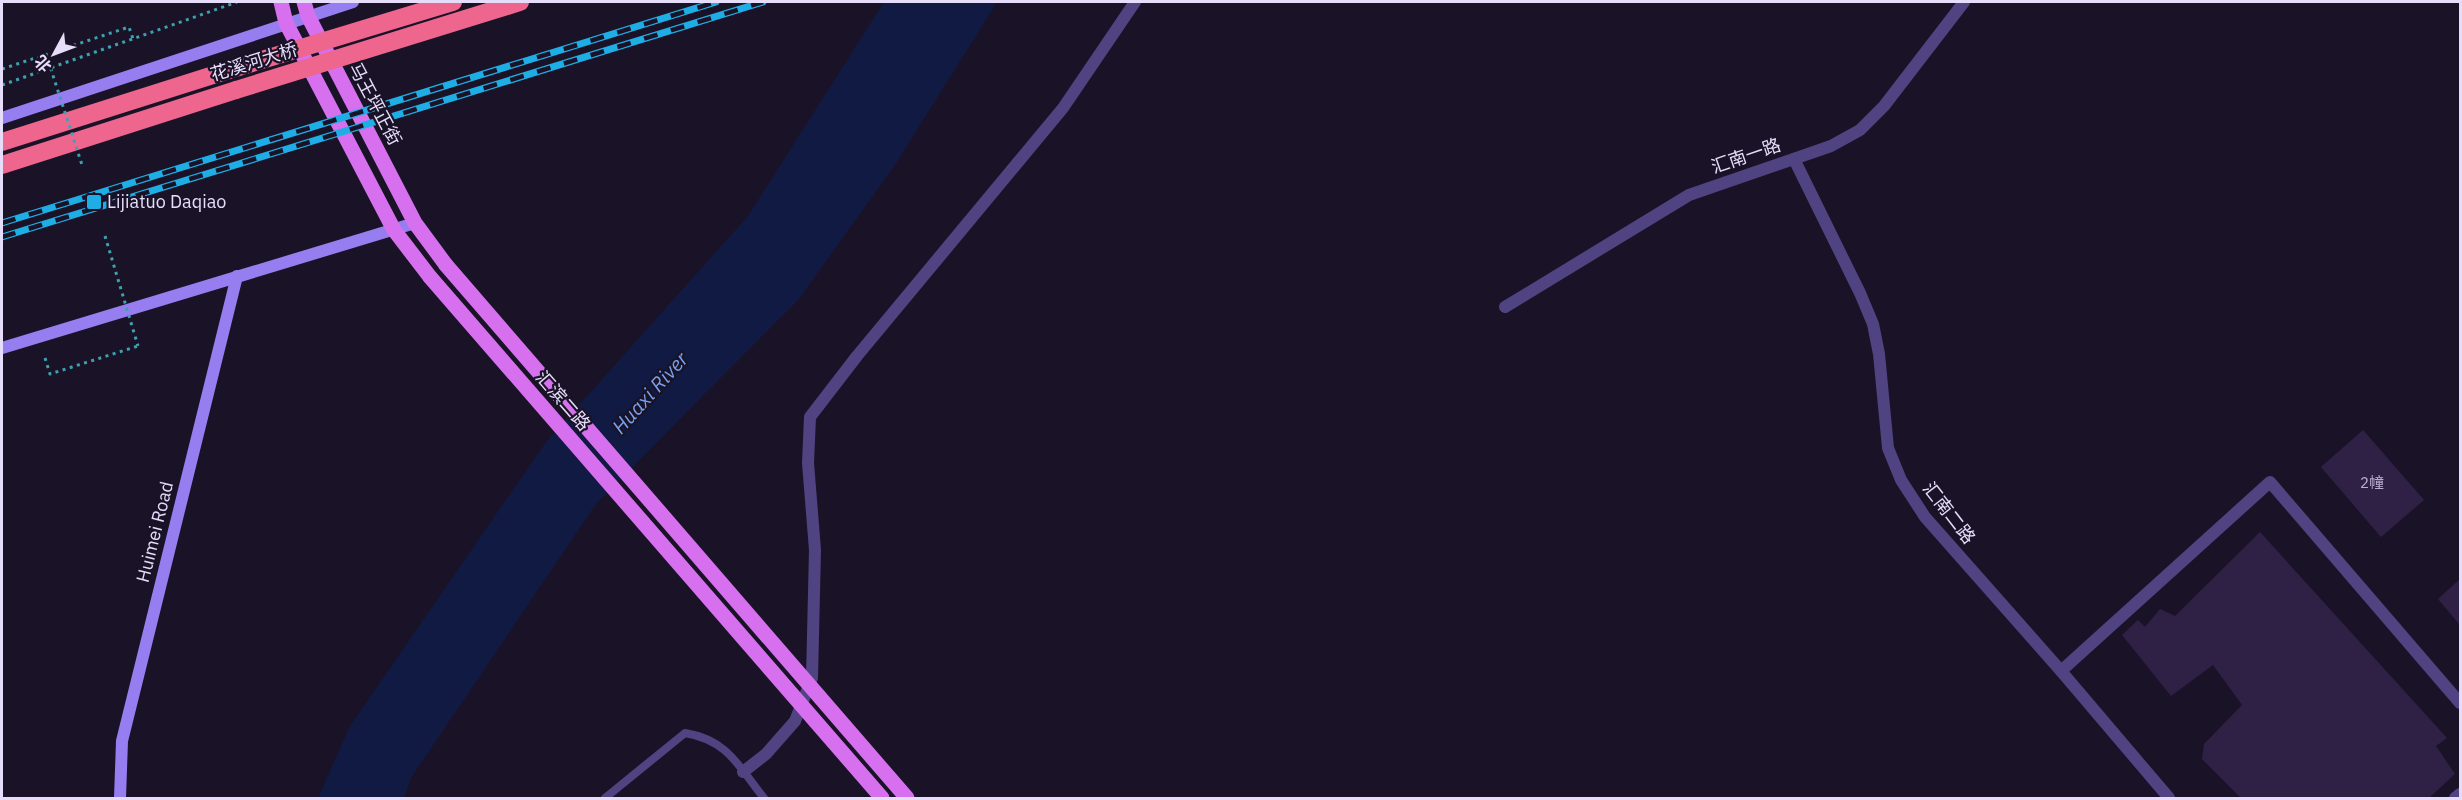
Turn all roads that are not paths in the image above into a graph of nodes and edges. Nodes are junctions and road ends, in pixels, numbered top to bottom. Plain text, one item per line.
1 (281, 2) edge
2 (353, 2) edge
3 (453, 2) edge
4 (520, 2) edge
5 (1136, 2) edge
6 (1964, 2) edge
7 (306, 9) edge
8 (286, 23) junction
9 (2, 118) edge
10 (2, 142) edge
11 (1794, 159) junction
12 (2, 165) edge
13 (416, 223) junction
14 (394, 230) junction
15 (237, 276) junction
16 (1505, 307) dead end
17 (2, 348) edge
18 (2061, 671) junction
19 (2460, 703) edge
20 (743, 772) junction
21 (2460, 794) edge
22 (120, 798) edge
23 (605, 798) edge
24 (764, 798) edge
25 (882, 798) edge
26 (907, 798) edge
27 (2169, 798) edge
28 (2455, 798) edge

1 - 8 main road
2 - 7 main road
3 - 10 highway, 花溪河大桥, bridge
4 - 12 highway, 花溪河大桥, bridge
5 - 20 street
6 - 11 street, 汇南一路
7 - 8 main road
7 - 13 main road, 马王坪正街
8 - 9 main road
8 - 14 main road, 汇滨二路
11 - 16 street, 汇南一路
11 - 18 street, 汇南二路
13 - 14 main road
13 - 26 main road, 汇滨二路, bridge
14 - 15 main road
14 - 25 main road, 汇滨二路, bridge
15 - 17 main road
15 - 22 main road, Huimei Road
18 - 19 street
18 - 27 street, 汇南二路
20 - 23 lane
20 - 24 lane
21 - 28 street

